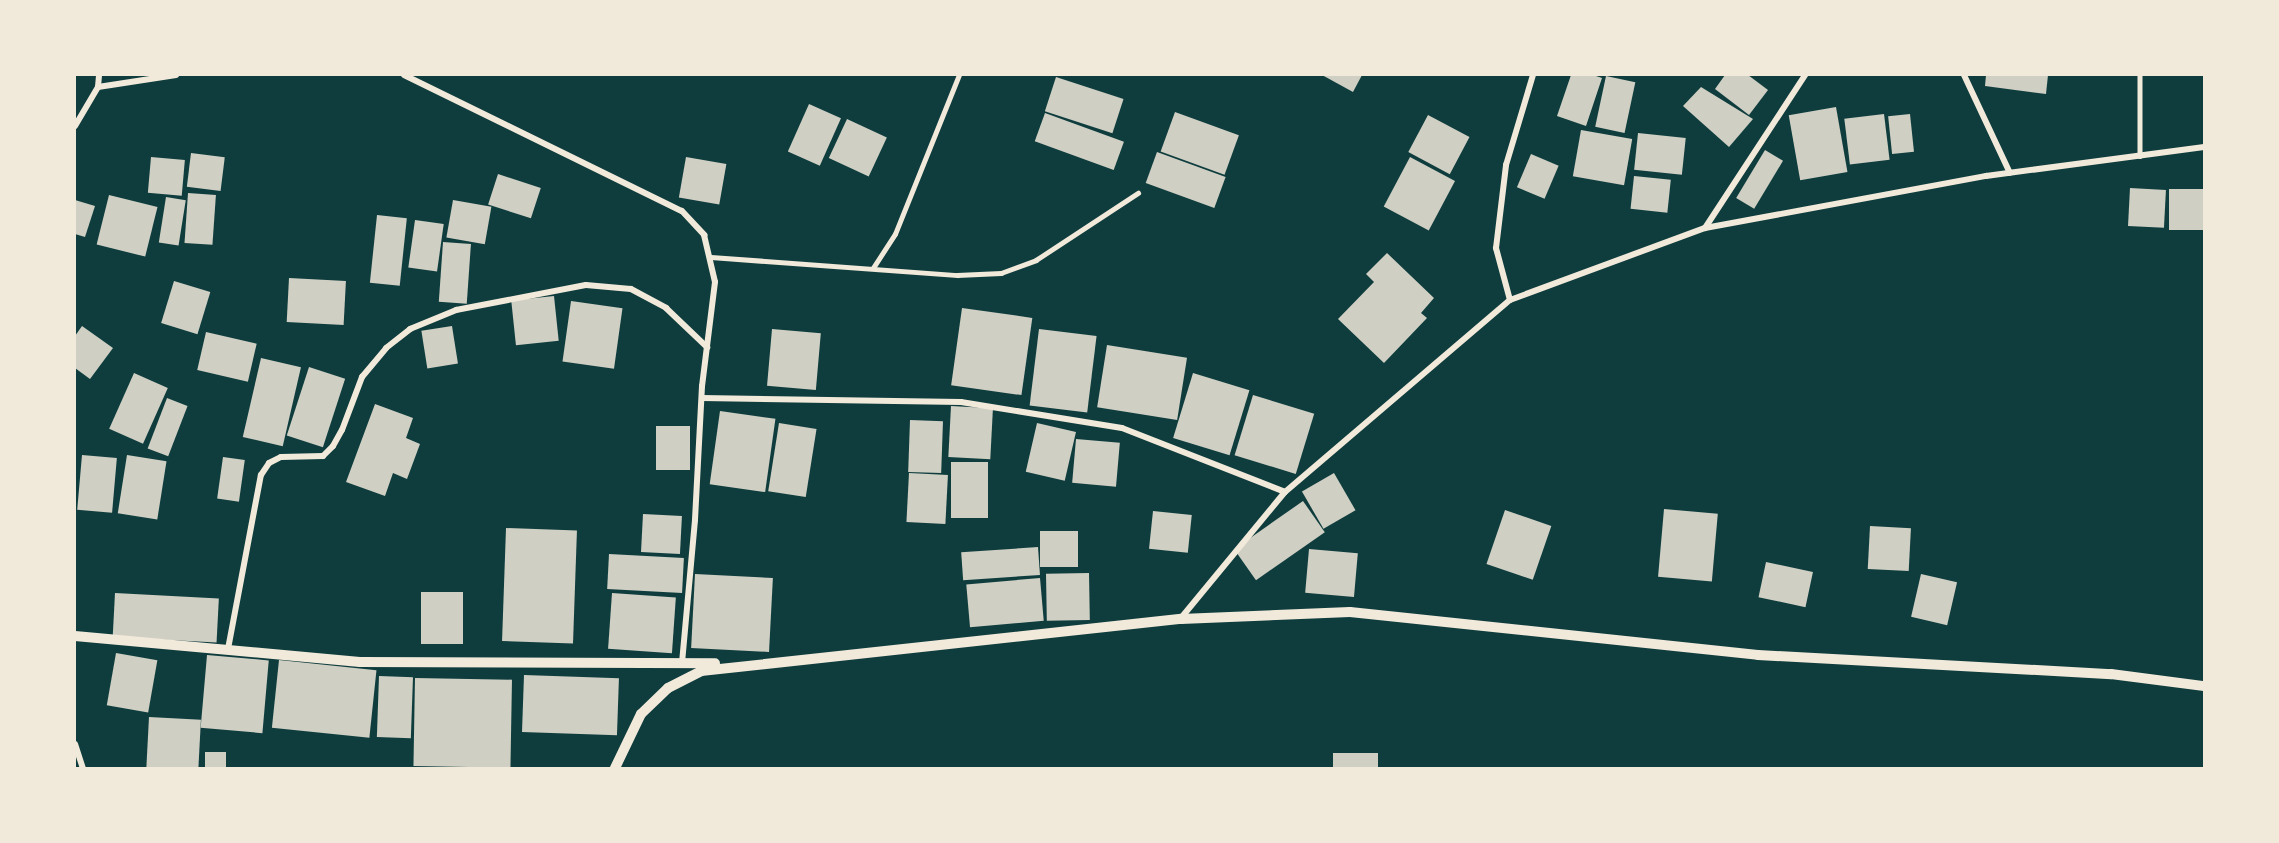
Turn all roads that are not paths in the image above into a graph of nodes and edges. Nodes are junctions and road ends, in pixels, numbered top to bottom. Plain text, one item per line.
1 (99, 75) edge
2 (176, 75) edge
3 (404, 75) edge
4 (959, 75) edge
5 (1533, 75) edge
6 (1805, 75) edge
7 (1964, 75) edge
8 (2140, 75) edge
9 (98, 87) junction
10 (75, 126) edge
11 (2204, 147) edge
12 (2140, 156) junction
13 (2010, 173) junction
14 (1138, 194) dead end
15 (1705, 228) junction
16 (711, 257) junction
17 (873, 268) junction
18 (1510, 300) junction
19 (707, 347) junction
20 (702, 398) junction
21 (1285, 492) junction
22 (1181, 618) junction
23 (75, 636) edge
24 (228, 650) junction
25 (681, 663) junction
26 (746, 664) junction
27 (2204, 686) edge
28 (75, 744) edge
29 (83, 768) edge
30 (615, 768) edge

1 - 9 street
2 - 9 street
3 - 16 street
4 - 17 lane
5 - 18 street
6 - 15 street
7 - 13 street
8 - 12 lane
9 - 10 street
11 - 12 street
12 - 13 street
13 - 15 street
14 - 17 lane
15 - 18 street
16 - 17 lane
16 - 19 street
18 - 21 street
19 - 20 street
19 - 24 street
20 - 21 street
20 - 25 street
21 - 22 street
22 - 26 street
22 - 27 street
23 - 24 street
24 - 25 street
25 - 26 street
26 - 30 street
28 - 29 street

